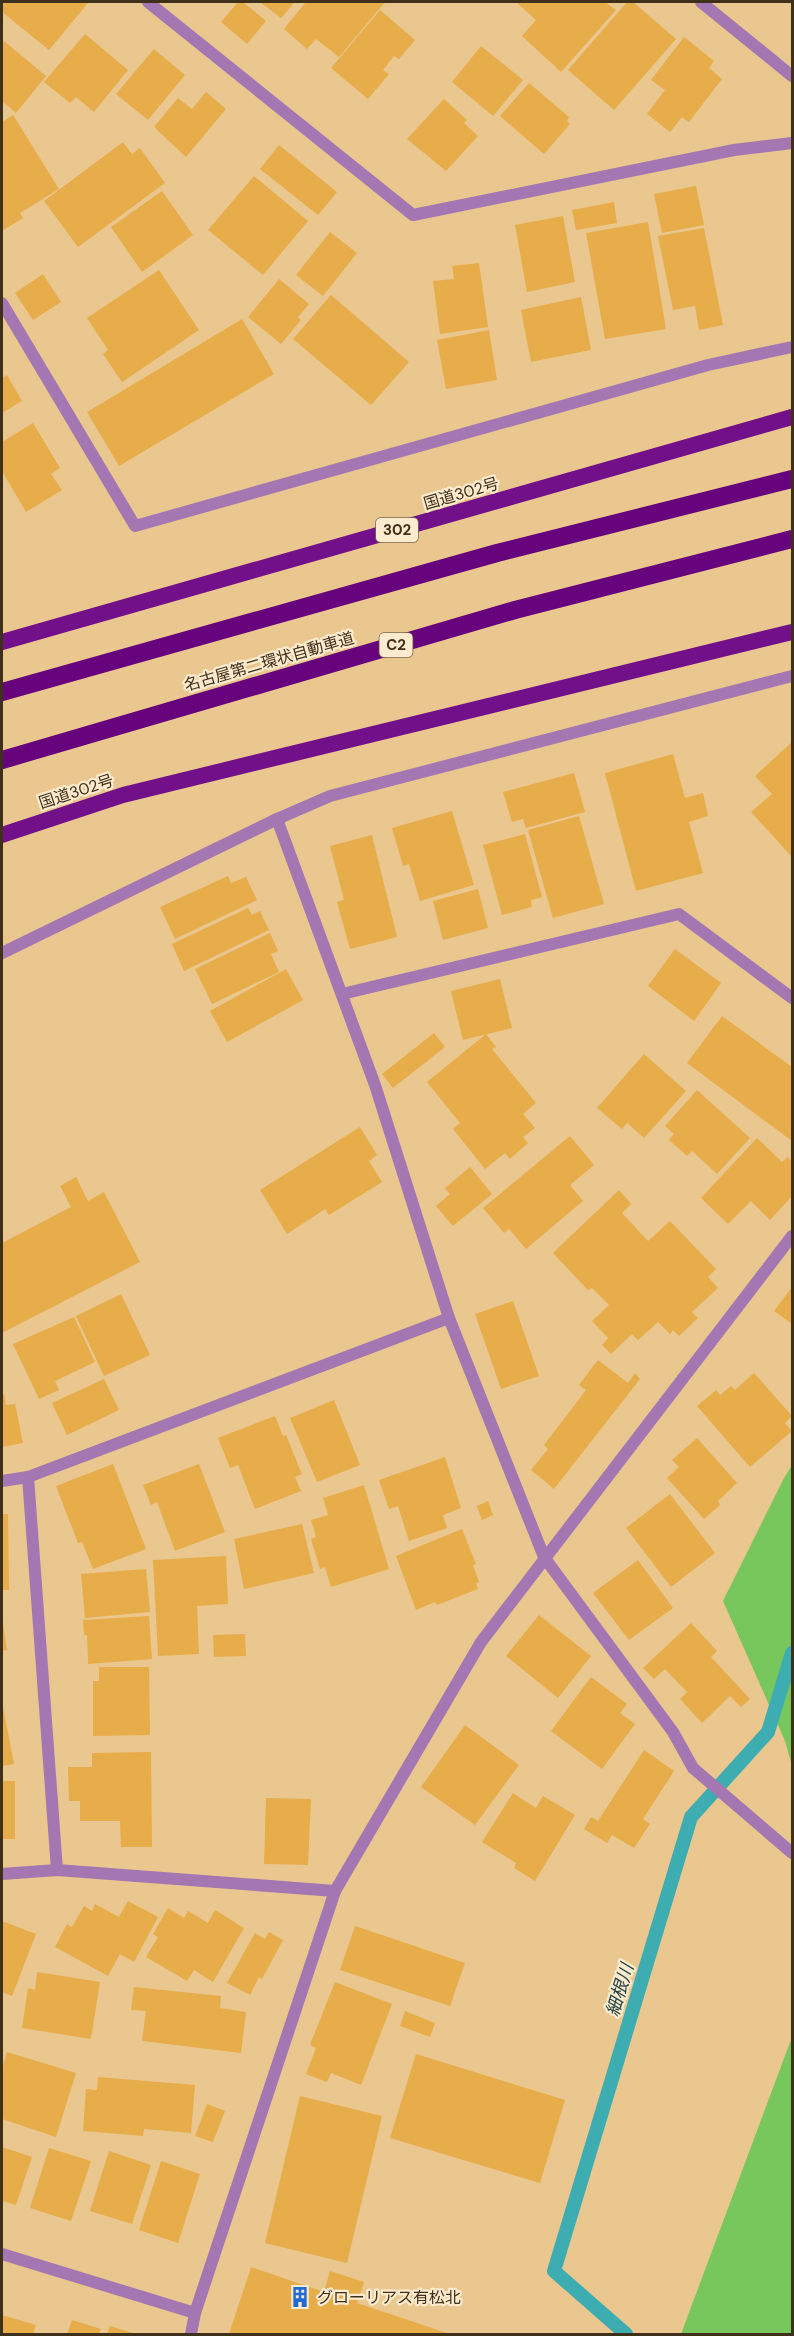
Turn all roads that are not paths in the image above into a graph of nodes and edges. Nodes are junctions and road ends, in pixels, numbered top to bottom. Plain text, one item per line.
1 (148, 2) edge
2 (701, 2) edge
3 (792, 76) edge
4 (792, 143) edge
5 (2, 303) edge
6 (792, 347) edge
7 (792, 417) edge
8 (792, 479) edge
9 (792, 539) edge
10 (792, 632) edge
11 (2, 642) edge
12 (792, 676) edge
13 (2, 692) edge
14 (2, 760) edge
15 (278, 819) junction
16 (2, 835) edge
17 (2, 953) edge
18 (342, 994) junction
19 (792, 998) edge
20 (792, 1236) edge
21 (449, 1318) junction
22 (28, 1477) junction
23 (2, 1481) edge
24 (544, 1557) junction
25 (792, 1853) edge
26 (57, 1870) junction
27 (2, 1874) edge
28 (335, 1891) junction
29 (2, 2254) edge
30 (195, 2313) junction
31 (191, 2334) edge

1 - 4 street
2 - 3 street
5 - 6 street
7 - 11 highway, 国道302号 / 302
8 - 13 highway
9 - 14 highway, 名古屋第二環状自動車道 / C2
10 - 16 highway, 国道302号
12 - 15 street
15 - 17 street
15 - 18 street
18 - 19 street
18 - 21 street
20 - 24 street
21 - 22 street
21 - 24 street
22 - 23 street
22 - 26 street
24 - 25 street
24 - 28 street
26 - 27 street
26 - 28 street
28 - 30 street
29 - 30 street
30 - 31 street

